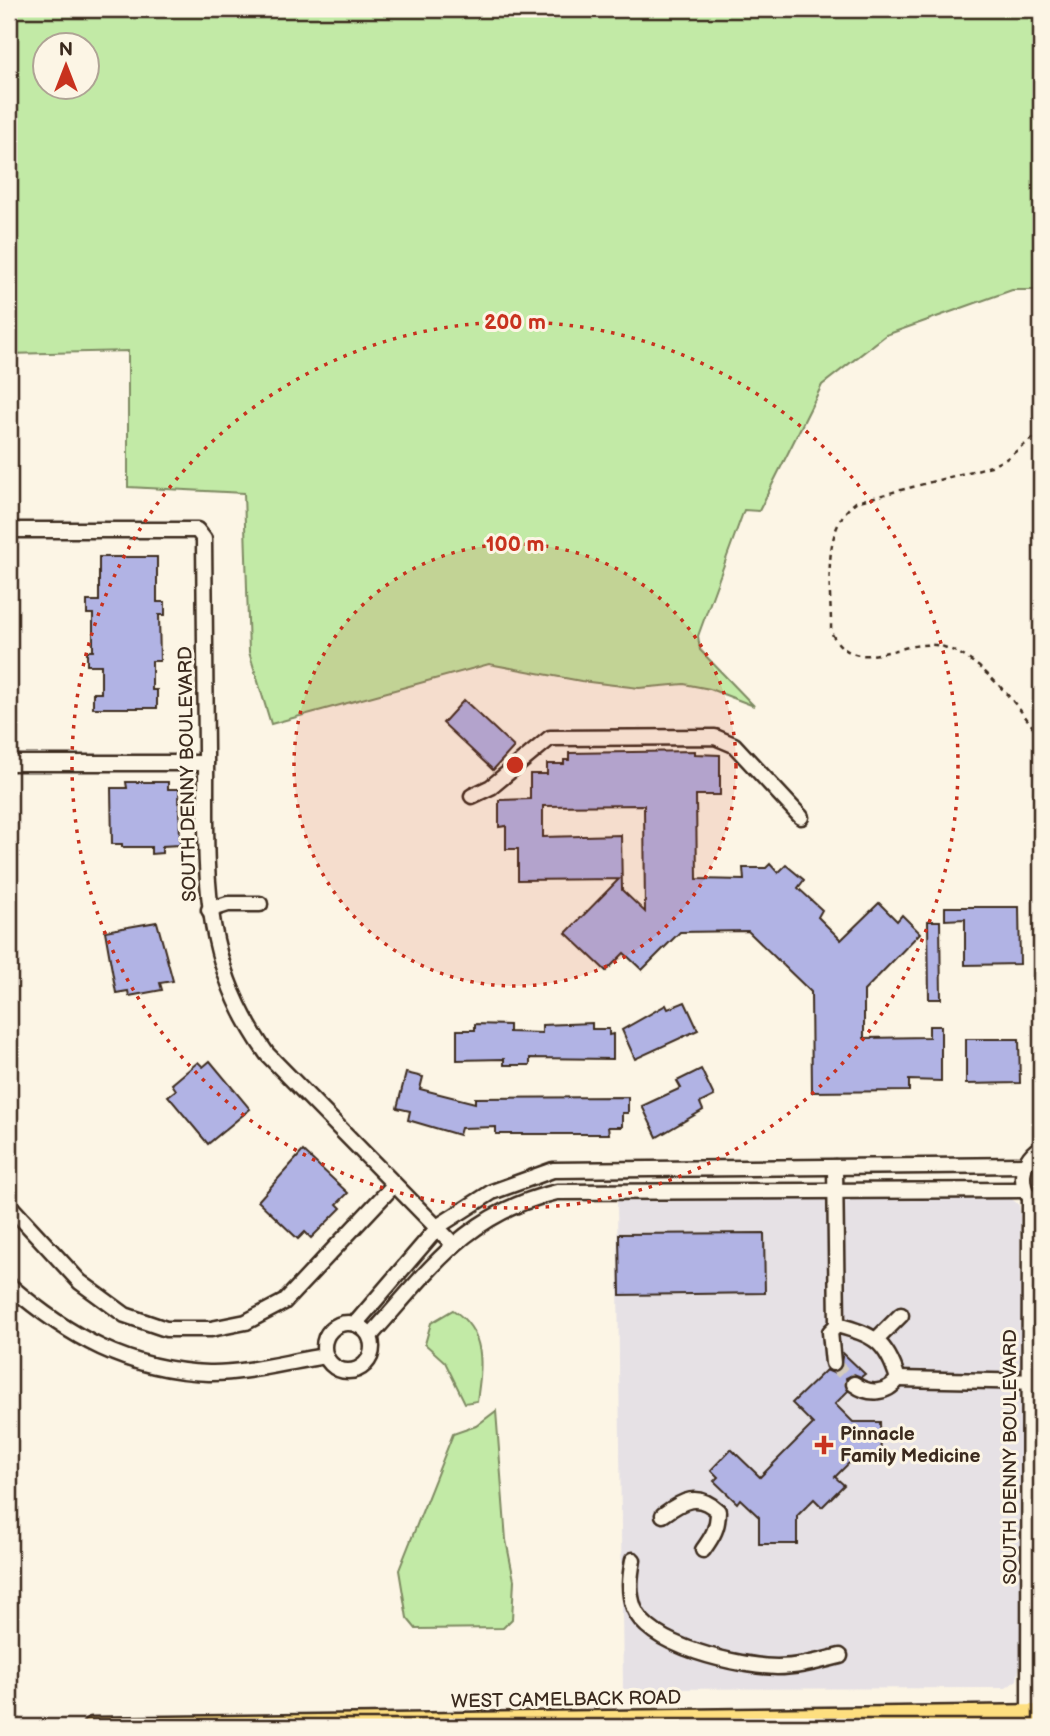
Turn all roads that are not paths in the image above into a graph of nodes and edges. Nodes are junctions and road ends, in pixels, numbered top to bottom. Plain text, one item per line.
1 (9, 530) edge
2 (206, 763) junction
3 (9, 764) edge
4 (472, 796) dead end
5 (802, 817) dead end
6 (260, 904) dead end
7 (209, 910) junction
8 (1041, 1147) edge
9 (1025, 1165) junction
10 (951, 1166) junction
11 (835, 1167) junction
12 (393, 1186) junction
13 (952, 1190) junction
14 (835, 1191) junction
15 (1032, 1199) edge
16 (9, 1205) edge
17 (438, 1229) junction
18 (454, 1245) junction
19 (9, 1285) edge
20 (901, 1315) dead end
21 (355, 1324) junction
22 (837, 1325) junction
23 (370, 1336) junction
24 (877, 1339) junction
25 (326, 1356) junction
26 (833, 1363) dead end
27 (898, 1379) junction
28 (1035, 1382) edge
29 (854, 1384) tunnel mouth
30 (663, 1515) dead end
31 (703, 1550) dead end
32 (633, 1560) dead end
33 (840, 1656) dead end
34 (1035, 1714) edge
35 (92, 1727) edge

1 - 2 street, SOUTH DENNY BOULEVARD
2 - 3 street
2 - 7 street, SOUTH DENNY BOULEVARD
4 - 5 street
6 - 7 street
7 - 12 street, SOUTH DENNY BOULEVARD
8 - 9 street
9 - 10 street
9 - 15 street, SOUTH DENNY BOULEVARD
10 - 11 street
10 - 13 street
11 - 14 street
11 - 17 street
12 - 16 street
12 - 17 street, SOUTH DENNY BOULEVARD
13 - 14 street
13 - 15 street
14 - 18 street
14 - 22 street
15 - 28 street, SOUTH DENNY BOULEVARD
17 - 18 street, SOUTH DENNY BOULEVARD
17 - 21 street
18 - 23 street
19 - 25 street
20 - 24 street
21 - 23 street
21 - 25 street
22 - 24 street
22 - 26 street
23 - 25 street
24 - 27 street
27 - 28 street
27 - 29 street
28 - 34 street, SOUTH DENNY BOULEVARD
30 - 31 street
32 - 33 street
34 - 35 main road, WEST CAMELBACK ROAD

